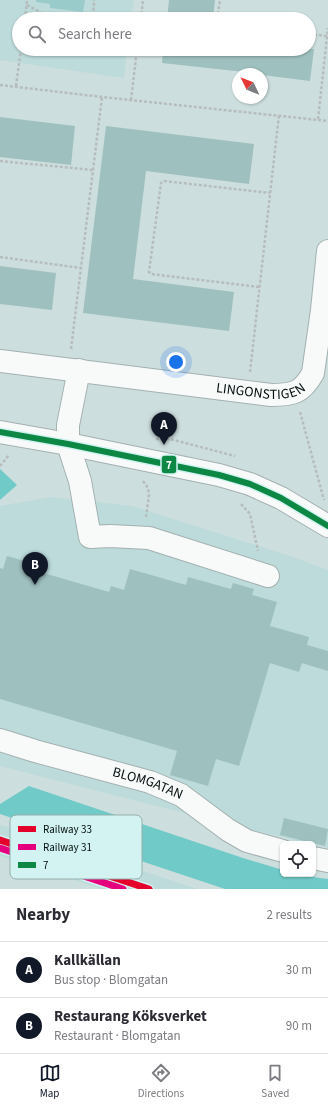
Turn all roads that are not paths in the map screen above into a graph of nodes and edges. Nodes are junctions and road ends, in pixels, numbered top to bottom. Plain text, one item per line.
1 (328, 251) edge
2 (0, 361) edge
3 (73, 365) junction
4 (0, 432) edge
5 (68, 444) junction
6 (328, 526) edge
7 (268, 576) road end
8 (0, 740) edge
9 (280, 850) edge
10 (316, 859) edge
11 (328, 861) edge

1 - 3 street, LINGONSTIGEN
2 - 3 street, LINGONSTIGEN
3 - 5 street
4 - 5 street
5 - 6 street
5 - 7 street
8 - 9 street, BLOMGATAN
10 - 11 street

